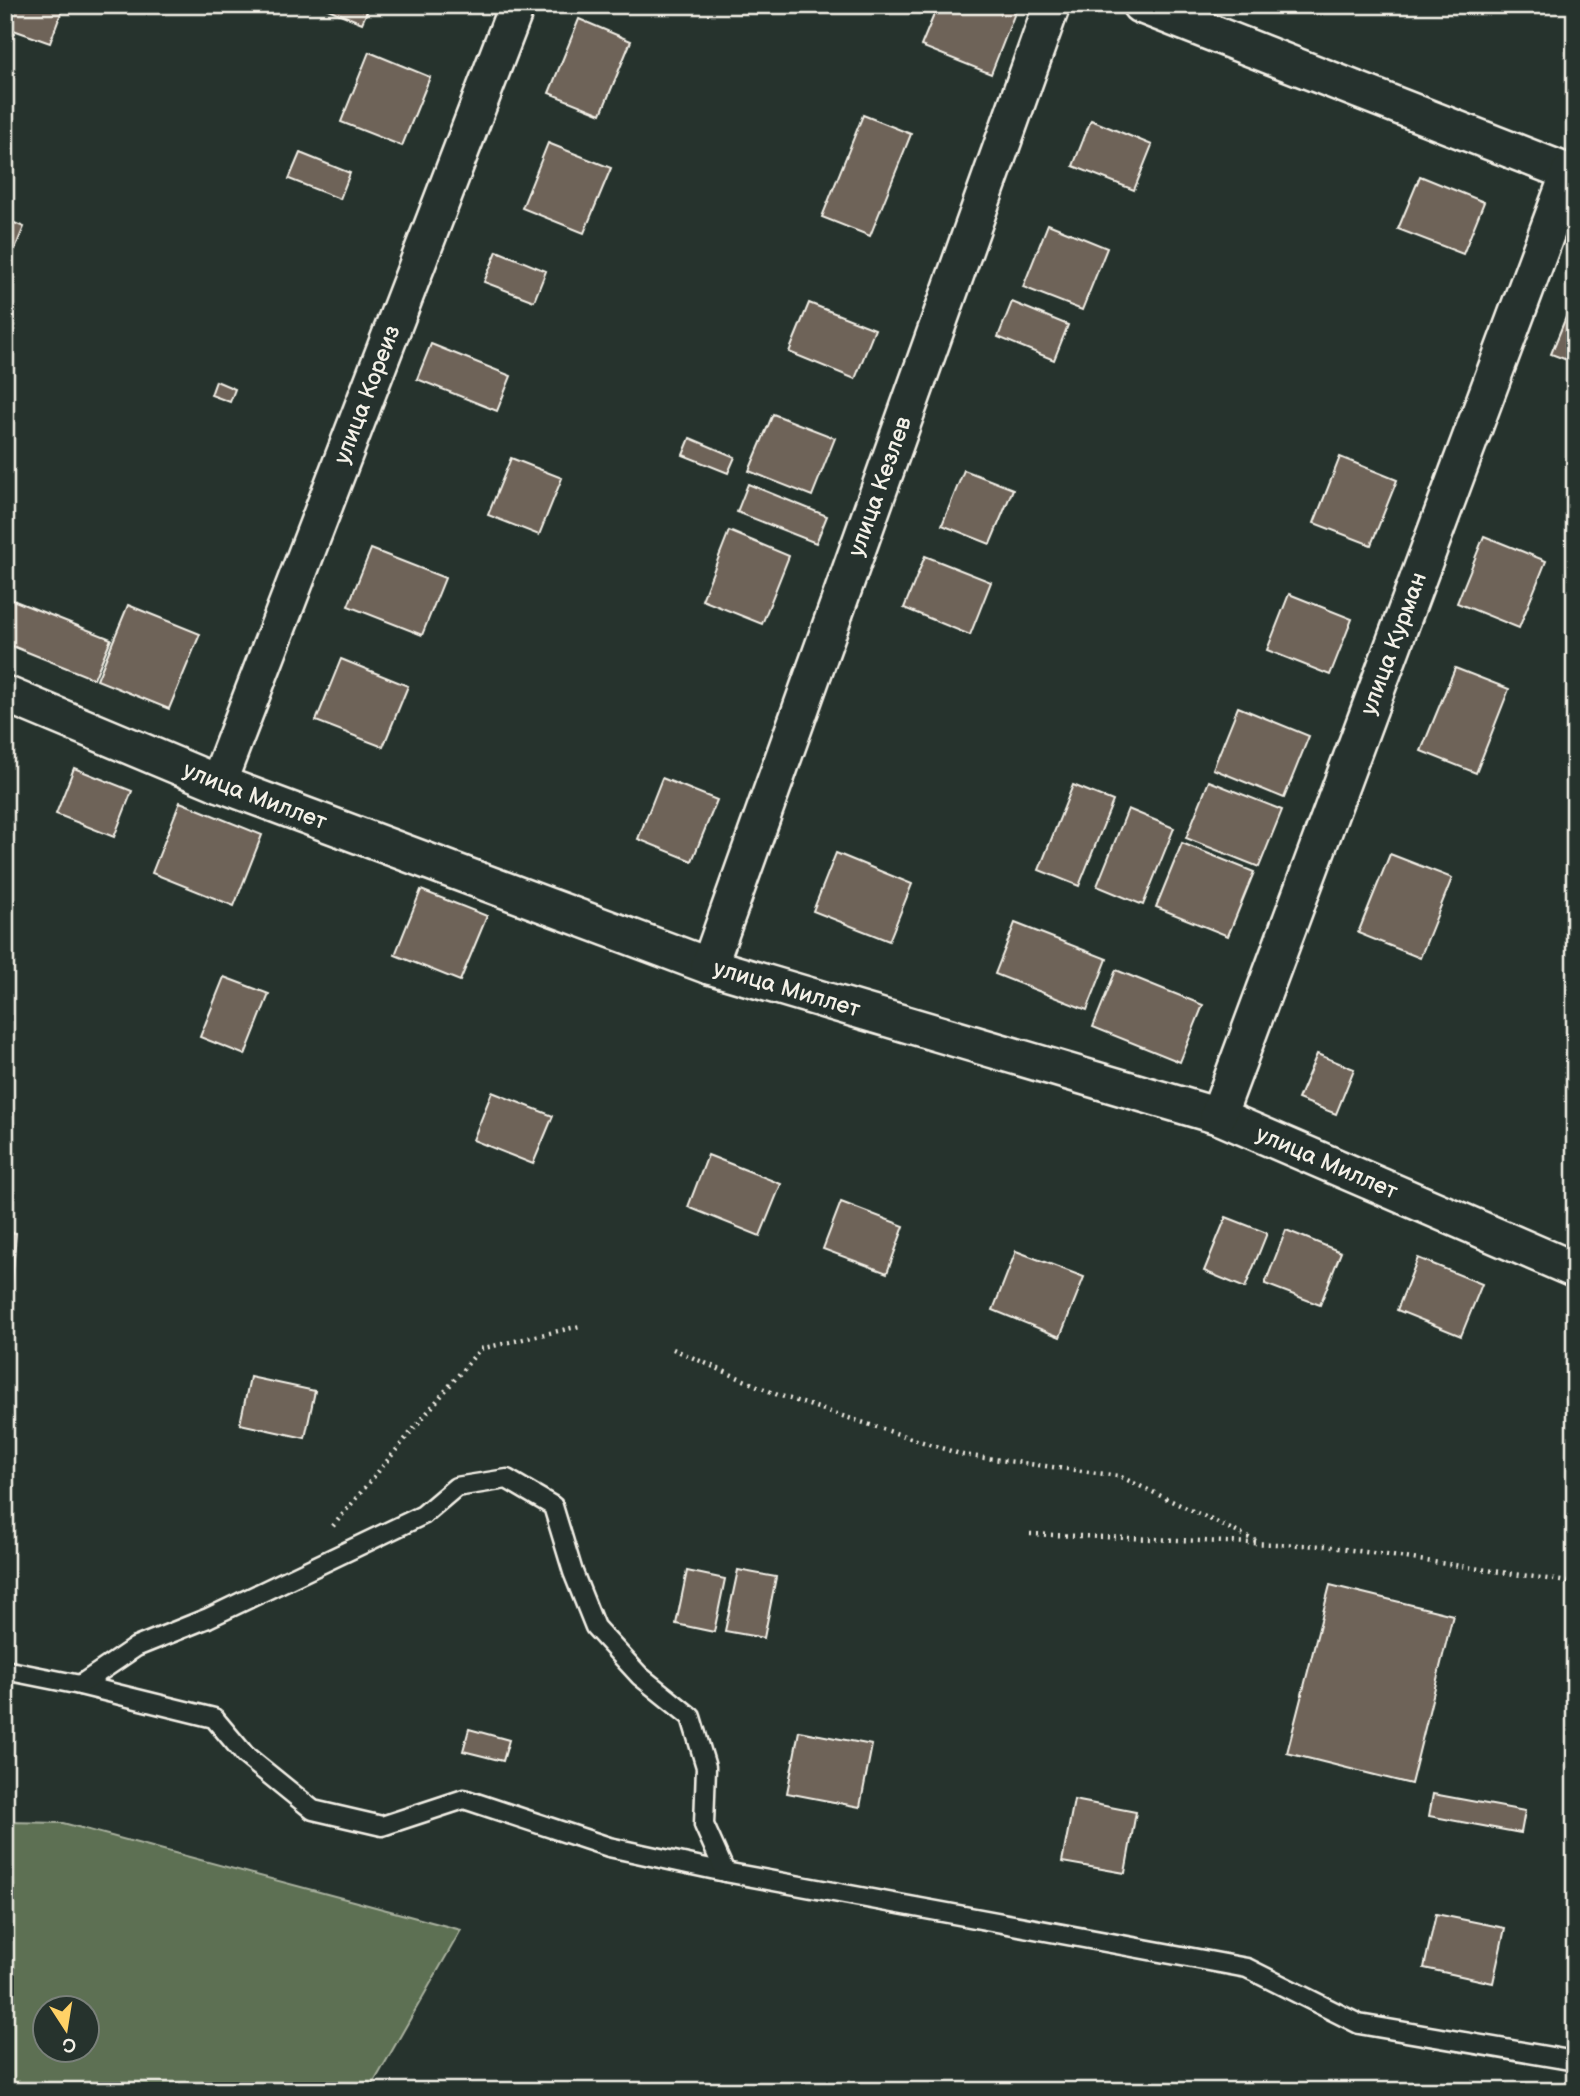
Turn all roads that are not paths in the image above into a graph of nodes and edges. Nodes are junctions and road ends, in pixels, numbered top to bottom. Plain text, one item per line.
1 (517, 5) edge
2 (1052, 5) edge
3 (1140, 5) edge
4 (1572, 174) edge
5 (5, 694) edge
6 (218, 783) junction
7 (709, 966) junction
8 (1217, 1116) junction
9 (1575, 1270) edge
10 (5, 1670) edge
11 (80, 1685) junction
12 (725, 1872) junction
13 (1575, 2061) edge

1 - 6 street, улица Кореиз
2 - 7 street, улица Кезлев
3 - 4 street
4 - 8 street, улица Курман
5 - 6 street, улица Миллет
6 - 7 street, улица Миллет
7 - 8 street, улица Миллет
8 - 9 street, улица Миллет
10 - 11 lane
11 - 12 lane
11 - 12 lane
12 - 13 lane

